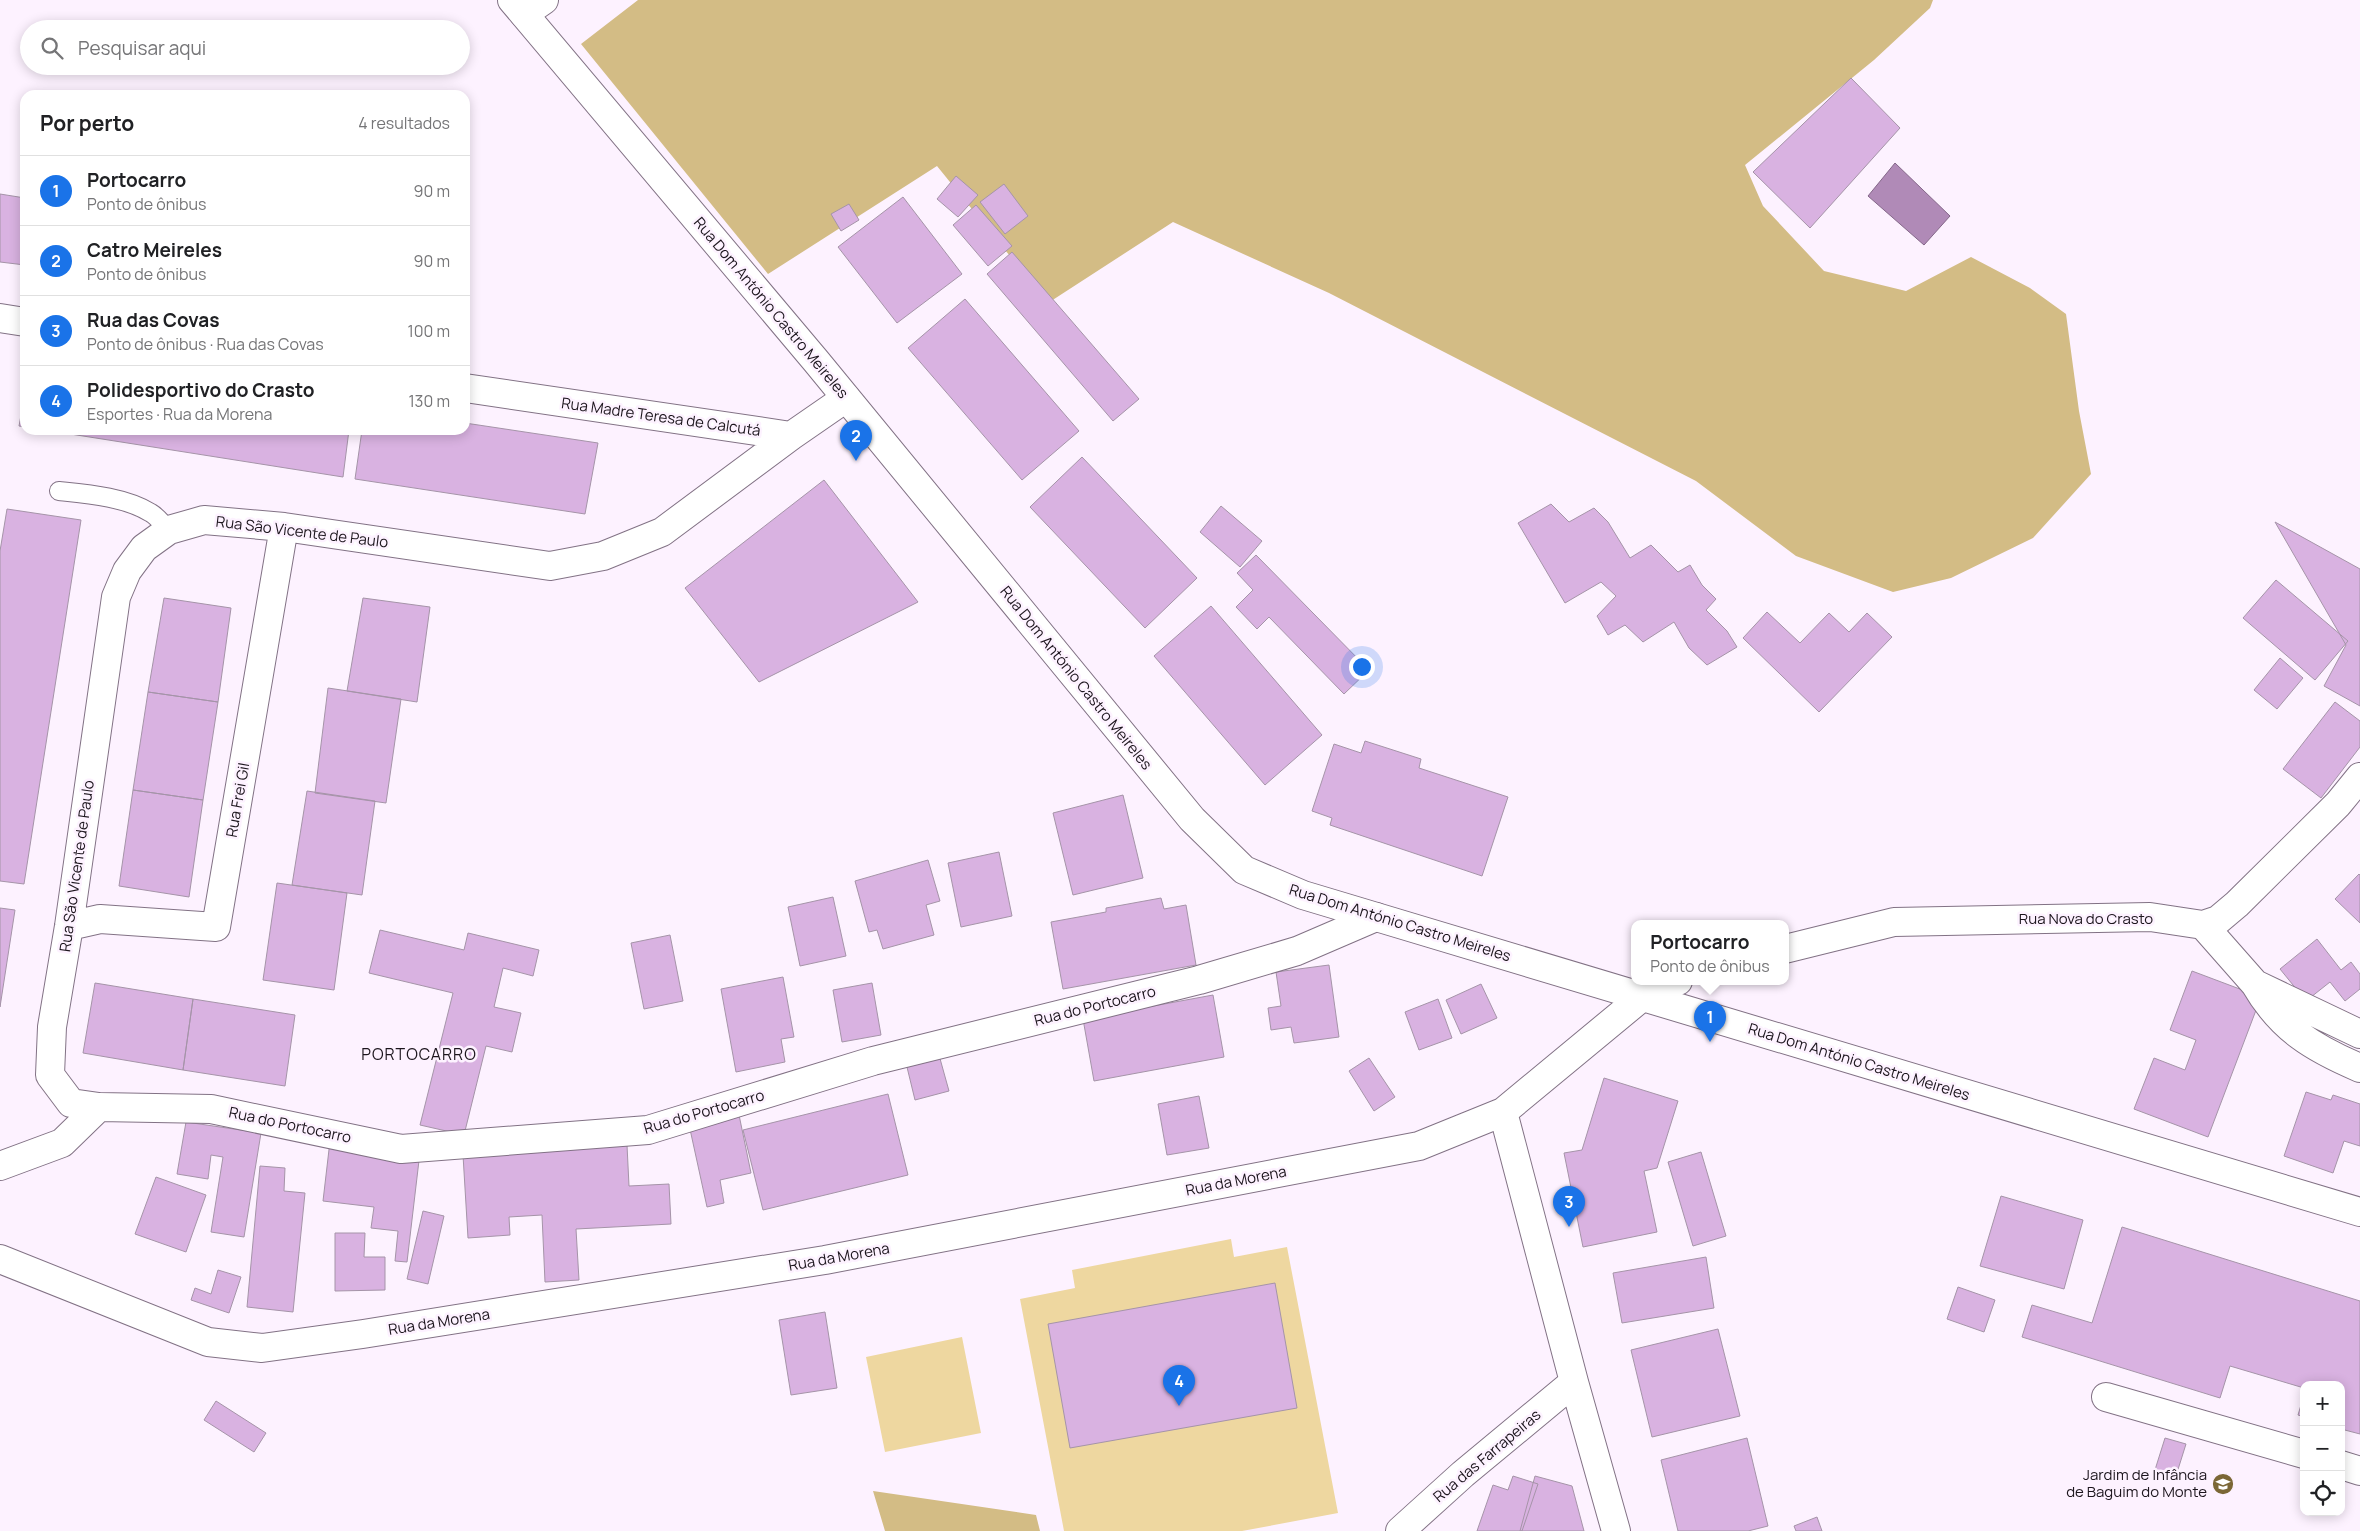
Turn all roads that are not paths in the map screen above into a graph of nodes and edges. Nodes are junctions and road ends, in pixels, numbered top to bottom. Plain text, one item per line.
1 (527, 5) edge
2 (0, 318) edge
3 (20, 321) edge
4 (470, 389) edge
5 (846, 398) junction
6 (791, 436) junction
7 (58, 491) dead end
8 (284, 527) junction
9 (169, 530) junction
10 (2360, 777) edge
11 (1376, 917) junction
12 (2202, 925) junction
13 (69, 926) junction
14 (1789, 948) edge
15 (2255, 984) junction
16 (1669, 985) edge
17 (1642, 997) junction
18 (2360, 1034) edge
19 (2360, 1068) edge
20 (99, 1107) junction
21 (1503, 1112) junction
22 (0, 1166) edge
23 (2360, 1212) edge
24 (0, 1258) edge
25 (1574, 1382) junction
26 (2106, 1397) dead end
27 (2300, 1453) edge
28 (2345, 1466) edge
29 (2360, 1471) edge
30 (1400, 1531) edge
31 (1616, 1531) edge

1 - 5 street, Rua Dom António Castro Meireles
2 - 3 street
4 - 6 street, Rua Madre Teresa de Calcutá
5 - 6 street
5 - 11 street, Rua Dom António Castro Meireles
6 - 8 street, Rua São Vicente de Paulo
7 - 9 lane
8 - 9 street, Rua São Vicente de Paulo
8 - 13 street, Rua Frei Gil
9 - 13 street, Rua São Vicente de Paulo
10 - 12 street
11 - 17 street, Rua Dom António Castro Meireles
11 - 20 street, Rua do Portocarro
12 - 14 street, Rua Nova do Crasto
12 - 15 street
13 - 20 street, Rua São Vicente de Paulo
15 - 18 street
15 - 19 street
16 - 17 street
17 - 21 street, Rua da Morena
17 - 23 street, Rua Dom António Castro Meireles
20 - 22 street
21 - 24 street, Rua da Morena
21 - 25 street
25 - 30 street, Rua das Farrapeiras
25 - 31 street
26 - 27 street
28 - 29 street

